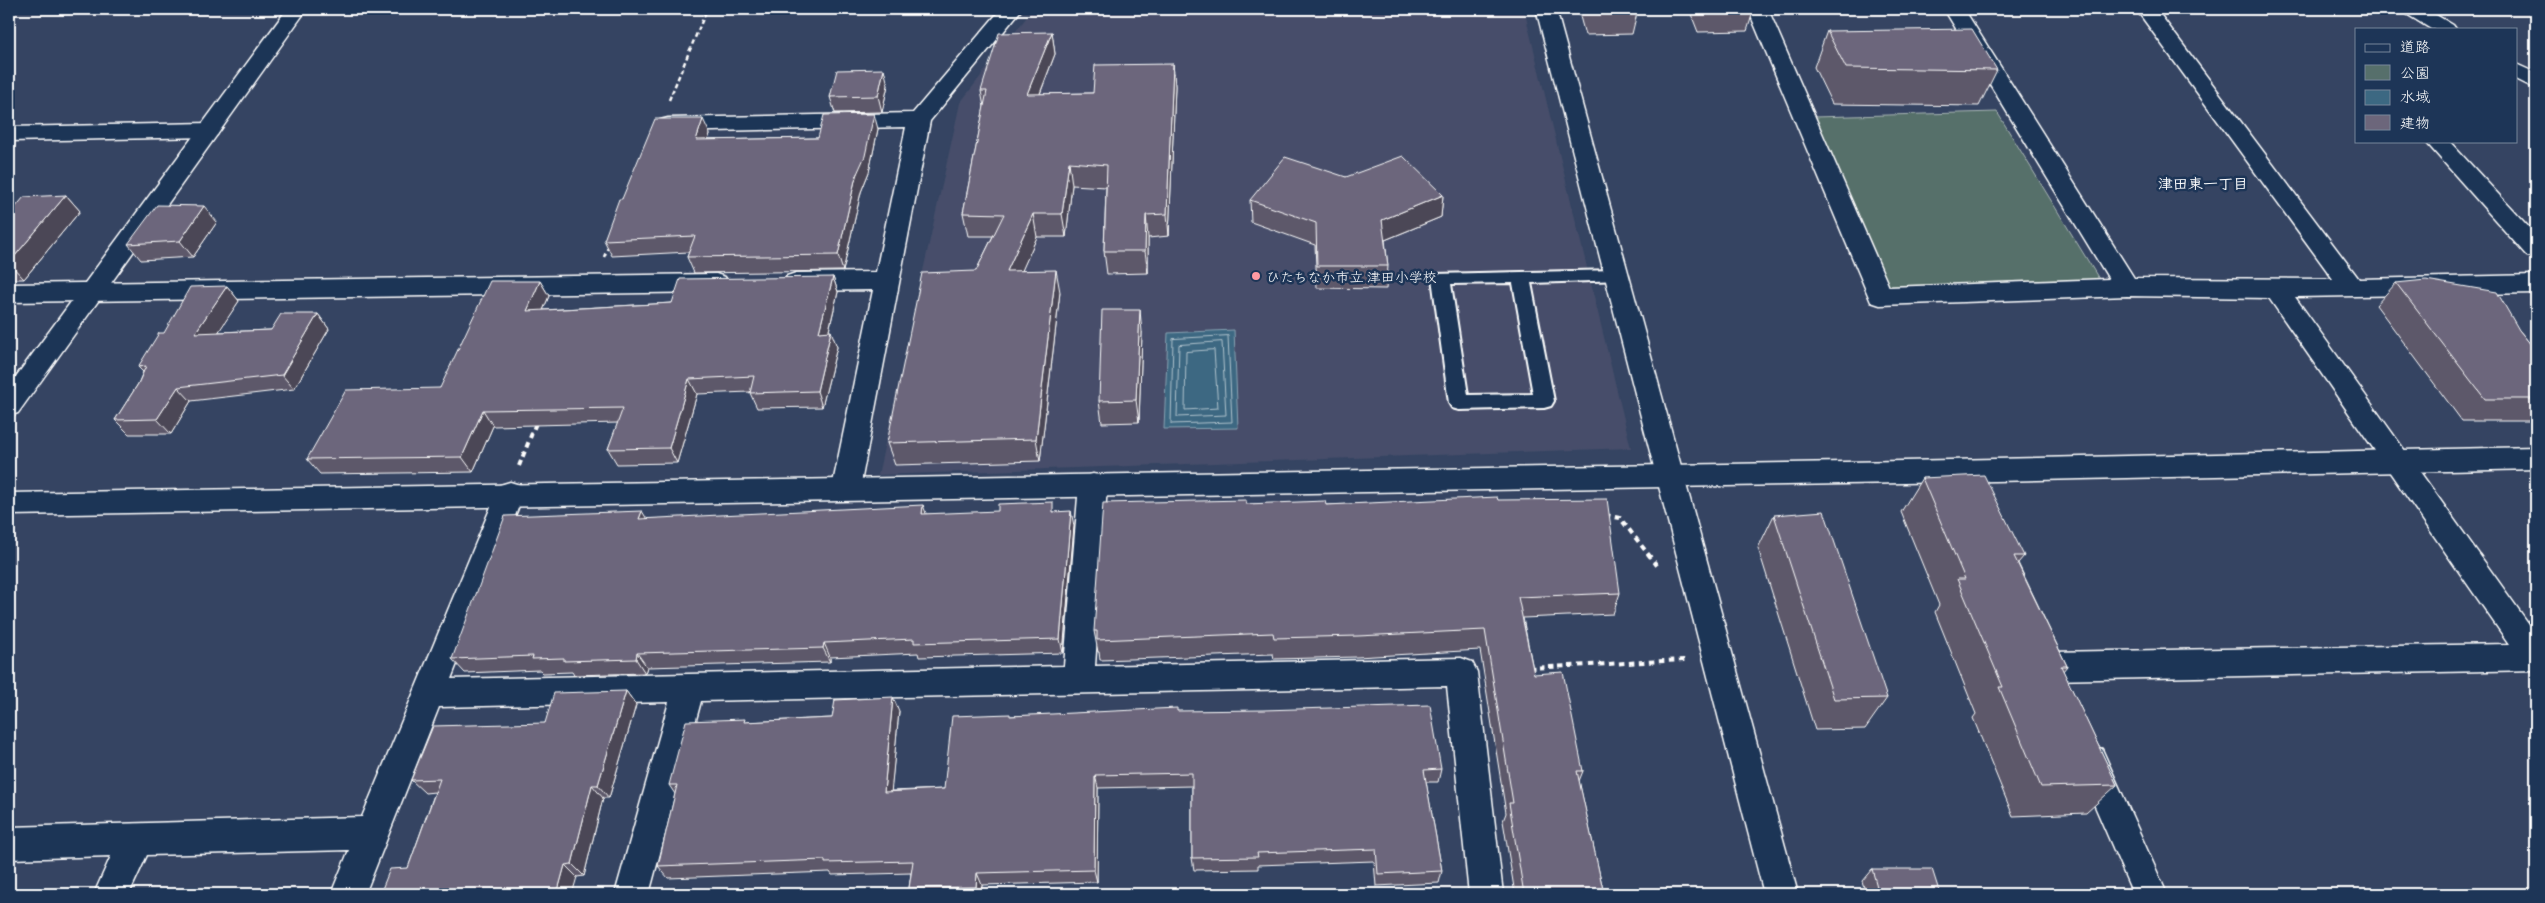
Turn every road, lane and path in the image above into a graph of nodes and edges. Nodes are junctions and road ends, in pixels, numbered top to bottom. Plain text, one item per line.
1 (297, 9) edge
2 (707, 9) edge
3 (1012, 9) edge
4 (1546, 9) edge
5 (1758, 9) edge
6 (1954, 9) edge
7 (2146, 9) edge
8 (2412, 9) edge
9 (2444, 28) edge
10 (2518, 71) edge
11 (2536, 82) edge
12 (2518, 90) edge
13 (2536, 90) edge
14 (919, 120) junction
15 (658, 125) joint
16 (209, 130) junction
17 (9, 134) edge
18 (2437, 142) edge
19 (610, 244) edge
20 (2536, 250) edge
21 (1617, 276) junction
22 (1521, 277) junction
23 (887, 281) junction
24 (740, 282) edge
25 (770, 282) edge
26 (593, 284) junction
27 (2536, 284) edge
28 (2127, 287) junction
29 (2352, 287) junction
30 (2276, 289) junction
31 (92, 291) junction
32 (9, 293) edge
33 (9, 406) edge
34 (538, 418) edge
35 (2536, 458) edge
36 (2397, 462) junction
37 (1671, 477) junction
38 (1593, 478) junction
39 (1093, 485) junction
40 (846, 488) junction
41 (510, 493) junction
42 (9, 504) edge
43 (1662, 572) dead end
44 (1683, 651) dead end
45 (2536, 657) edge
46 (1685, 660) junction
47 (1520, 668) edge
48 (1688, 669) dead end
49 (1078, 680) junction
50 (689, 688) junction
51 (429, 693) junction
52 (2062, 693) edge
53 (2082, 739) edge
54 (373, 833) junction
55 (138, 838) junction
56 (9, 843) edge
57 (111, 894) edge
58 (348, 894) edge
59 (632, 894) edge
60 (1486, 894) edge
61 (1781, 894) edge
62 (2150, 894) edge

1 - 16 street
2 - 15 path
3 - 14 street
4 - 21 street
5 - 28 street
6 - 28 street
7 - 29 street
8 - 9 street
10 - 11 street
12 - 13 street
14 - 15 street
14 - 23 street
16 - 17 street
16 - 31 street
18 - 20 street
19 - 26 path
21 - 22 lane
21 - 37 street
22 - 22 lane
23 - 25 street
23 - 40 street
24 - 26 street
26 - 31 street
27 - 29 street
28 - 30 street
29 - 30 street
30 - 36 street
31 - 32 street
31 - 33 street
34 - 41 path
35 - 36 street
36 - 37 street
36 - 45 street
37 - 38 street
37 - 61 street
38 - 39 street
38 - 43 path
39 - 40 street
39 - 49 street
40 - 41 street
41 - 42 street
41 - 51 street
44 - 46 path
45 - 52 street
46 - 47 path
46 - 48 path
49 - 50 street
49 - 60 street
50 - 51 street
50 - 59 street
51 - 54 street
53 - 62 street
54 - 55 street
54 - 58 street
55 - 56 street
55 - 57 street

